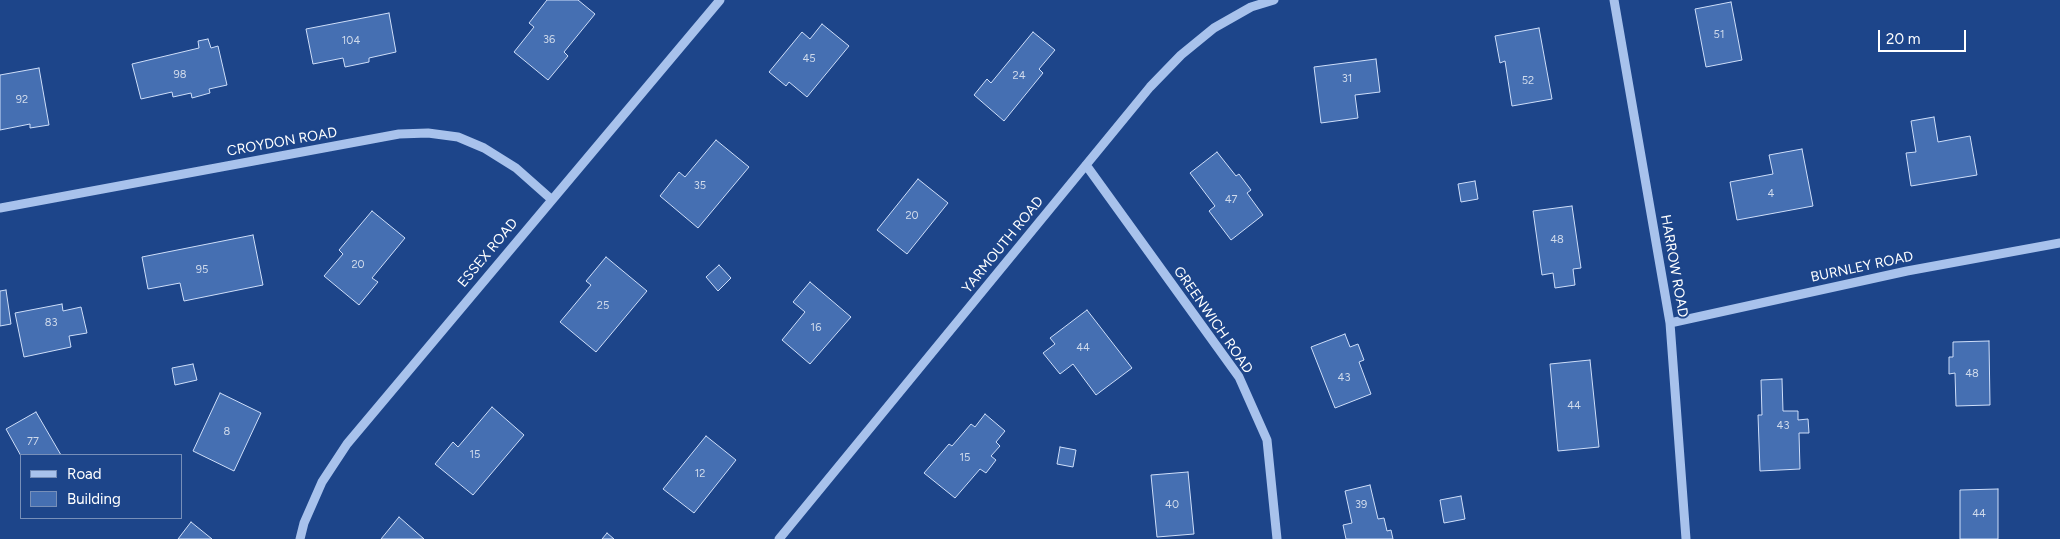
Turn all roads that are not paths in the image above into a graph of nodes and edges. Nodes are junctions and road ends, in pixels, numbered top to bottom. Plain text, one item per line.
1 (720, 0) edge
2 (1274, 0) edge
3 (1614, 0) edge
4 (1086, 165) junction
5 (552, 199) junction
6 (0, 208) edge
7 (2060, 243) edge
8 (1670, 323) junction
9 (300, 539) edge
10 (779, 539) edge
11 (1277, 539) edge
12 (1686, 539) edge

1 - 5 street, ESSEX ROAD
2 - 4 street, YARMOUTH ROAD
3 - 8 street, HARROW ROAD
4 - 10 street, YARMOUTH ROAD
4 - 11 street, GREENWICH ROAD
5 - 6 street, CROYDON ROAD
5 - 9 street, ESSEX ROAD
7 - 8 street, BURNLEY ROAD
8 - 12 street, HARROW ROAD

